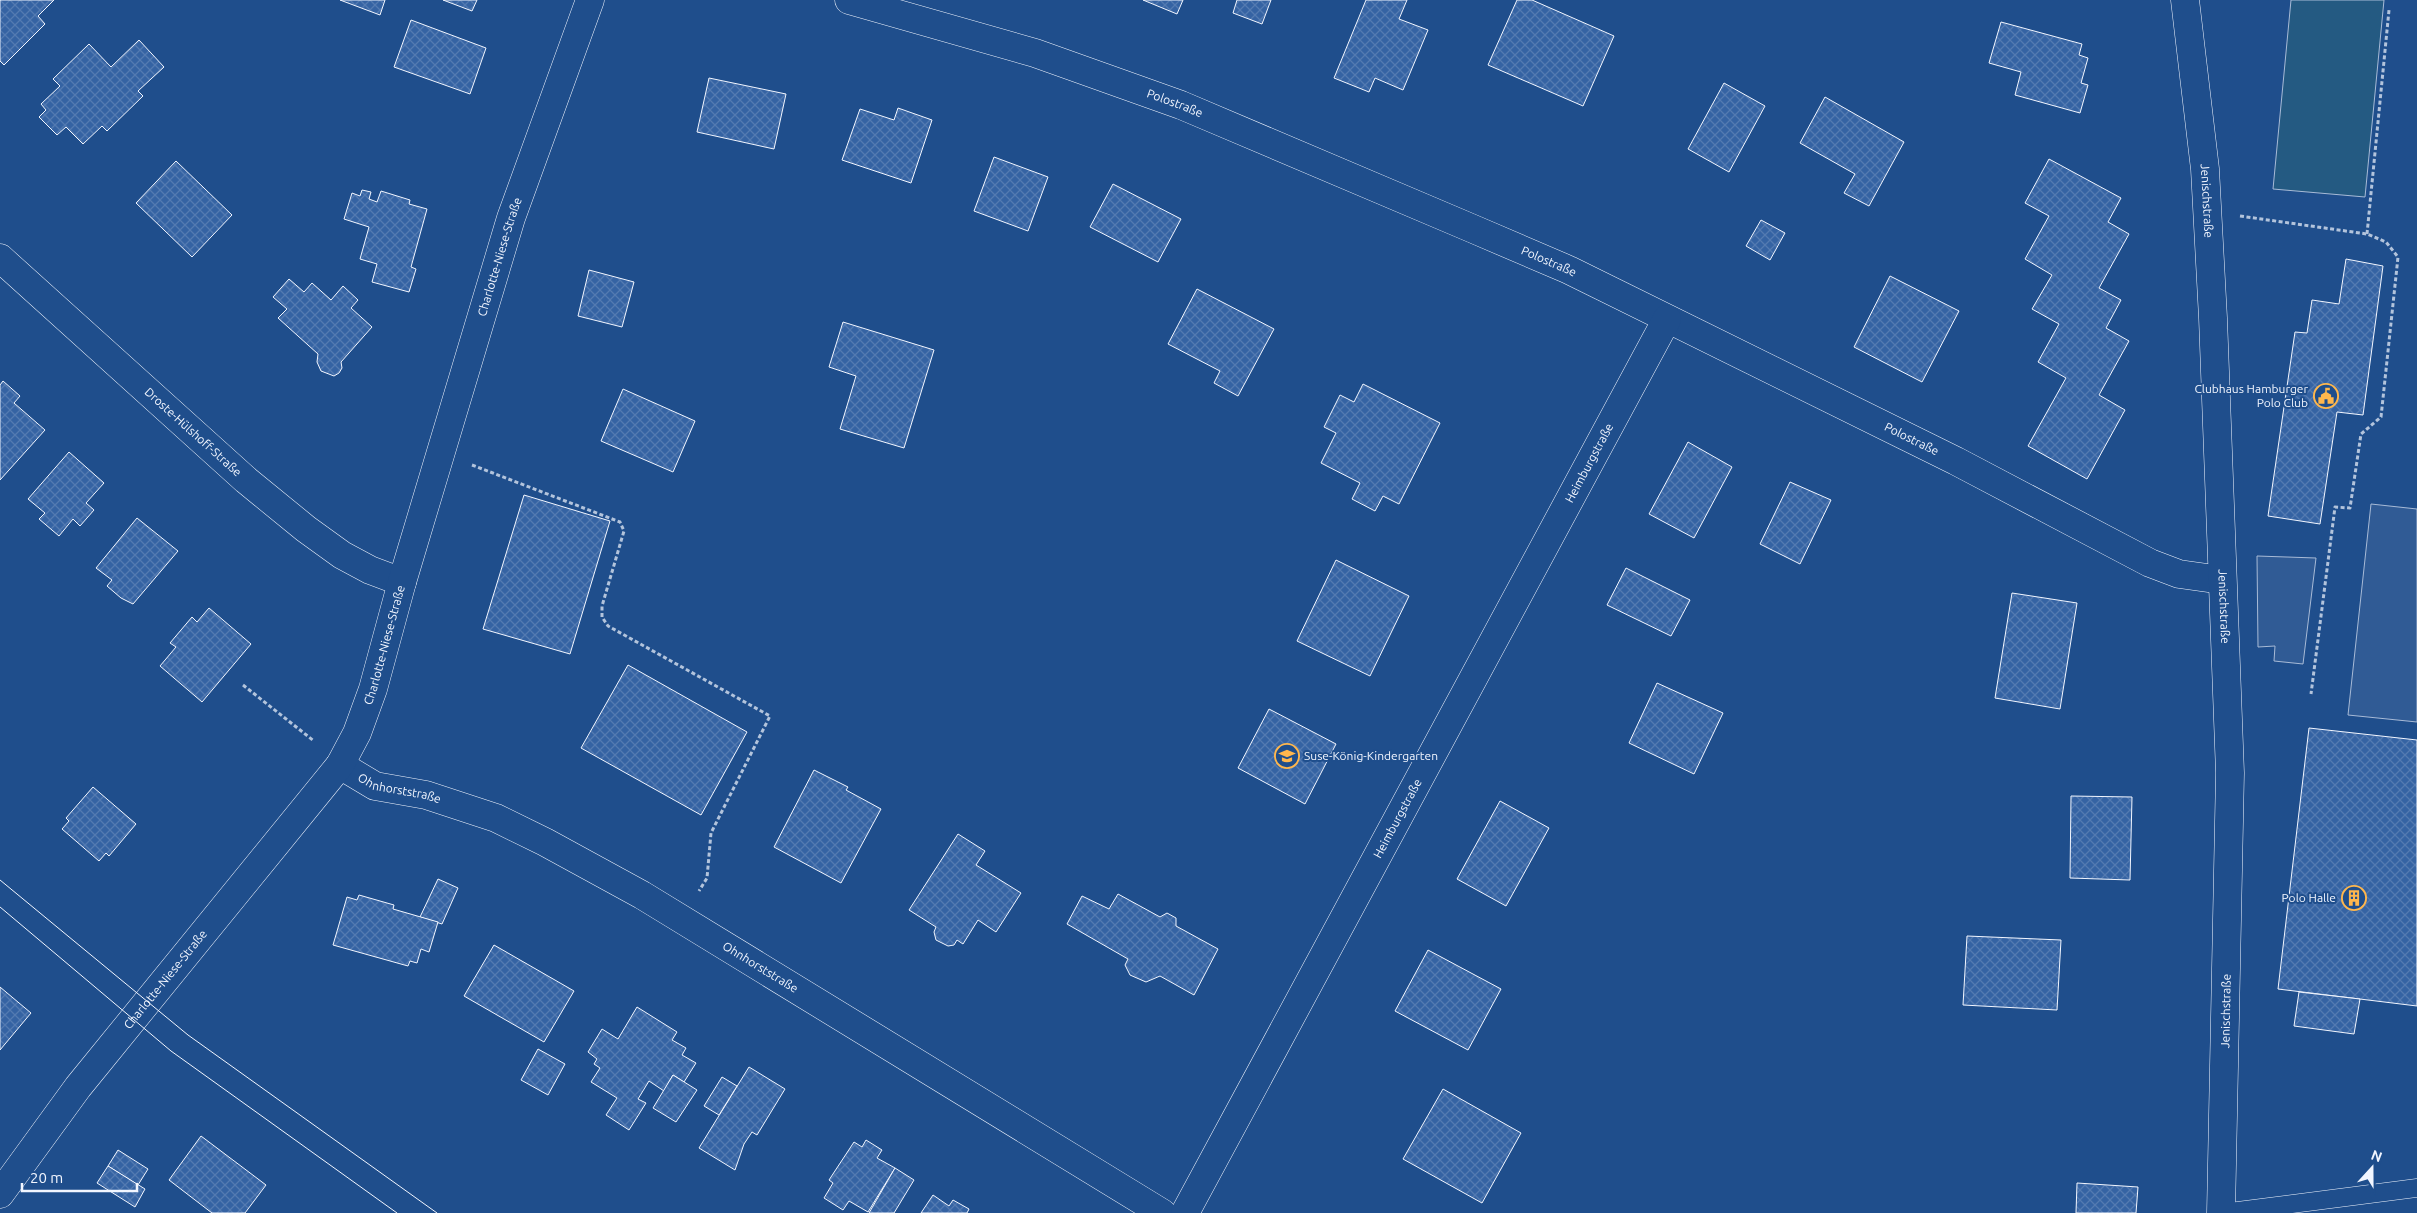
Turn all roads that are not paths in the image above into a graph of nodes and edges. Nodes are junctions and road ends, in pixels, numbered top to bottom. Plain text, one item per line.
1 (590, 0) edge
2 (849, 0) edge
3 (2185, 0) edge
4 (0, 258) edge
5 (1667, 319) junction
6 (2222, 580) junction
7 (402, 582) junction
8 (340, 765) junction
9 (2417, 1188) edge
10 (0, 1194) edge
11 (1162, 1213) edge
12 (1185, 1213) edge
13 (2222, 1213) edge

1 - 7 street, Charlotte-Niese-Straße
2 - 5 street, Polostraße
3 - 6 street, Jenischstraße
4 - 7 street, Droste-Hülshoff-Straße
5 - 6 street, Polostraße
5 - 12 street, Heimburgstraße
6 - 13 street, Jenischstraße
7 - 8 street, Charlotte-Niese-Straße
8 - 10 street, Charlotte-Niese-Straße
8 - 11 street, Ohnhorststraße
9 - 13 lane

